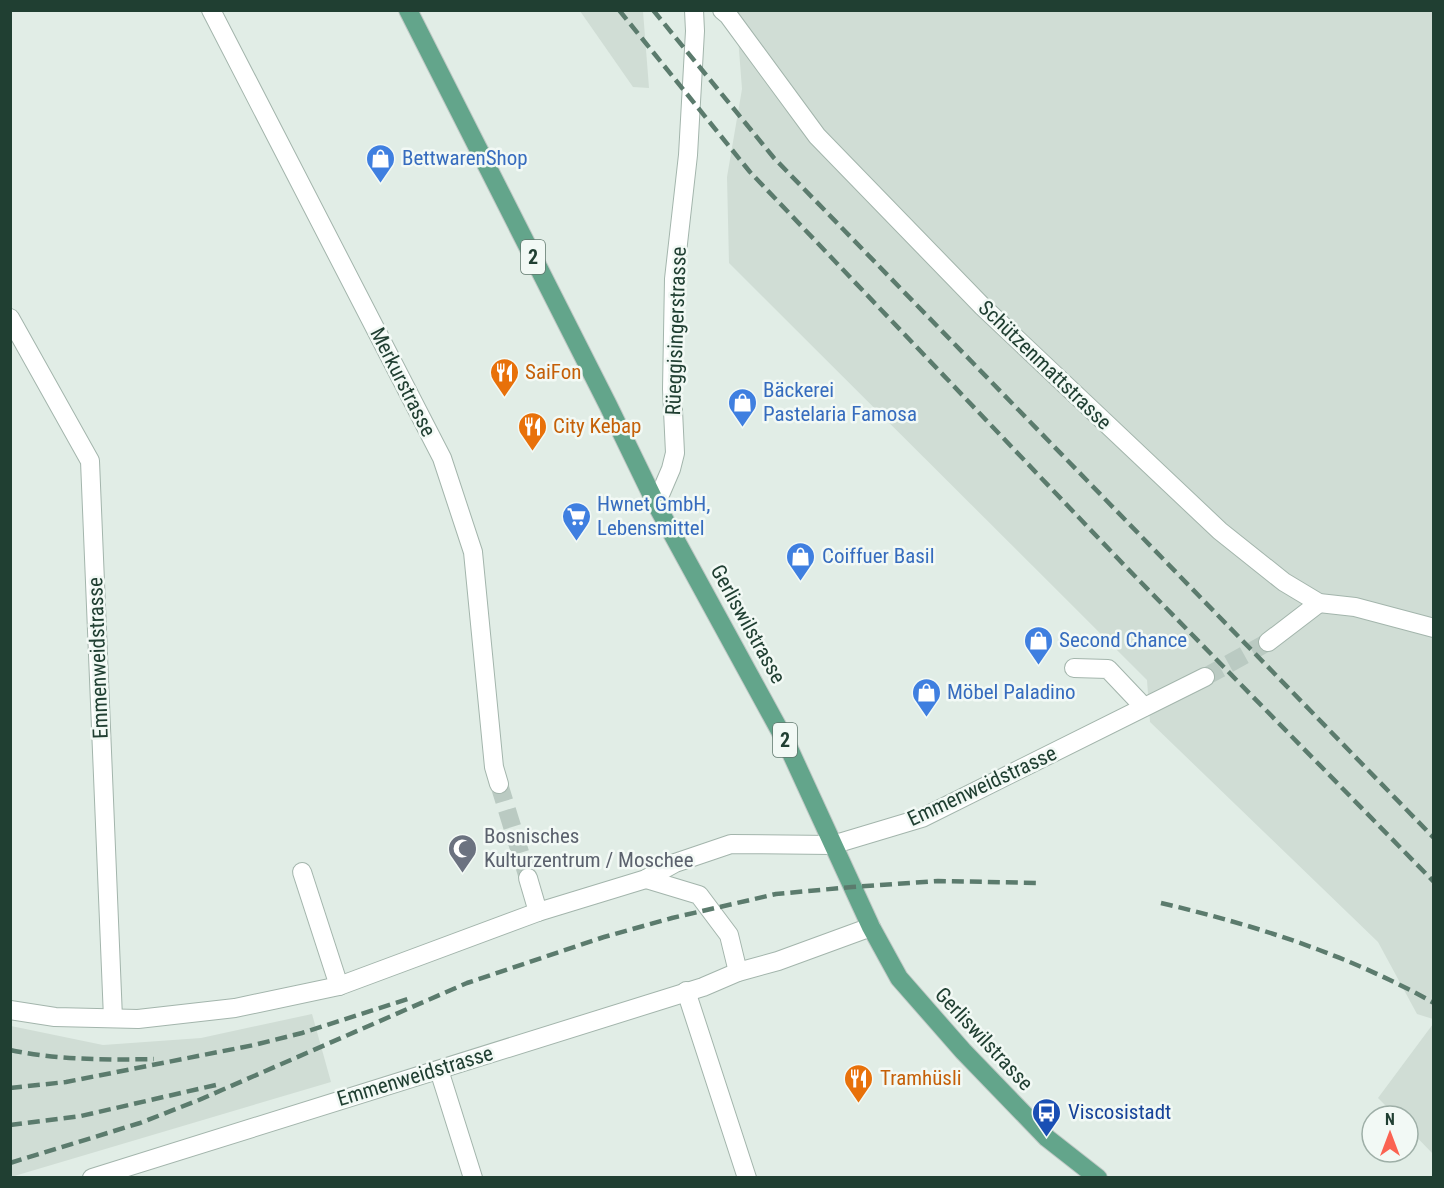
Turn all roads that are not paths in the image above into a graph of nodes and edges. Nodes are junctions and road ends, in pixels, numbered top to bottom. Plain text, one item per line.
1 (211, 10) edge
2 (408, 10) edge
3 (694, 10) edge
4 (722, 10) edge
5 (10, 318) edge
6 (656, 504) junction
7 (1319, 603) junction
8 (1434, 628) edge
9 (1268, 642) tunnel mouth
10 (1074, 668) dead end
11 (1205, 678) tunnel mouth
12 (1144, 707) junction
13 (499, 784) tunnel mouth
14 (832, 845) junction
15 (302, 872) dead end
16 (528, 878) tunnel mouth
17 (646, 879) junction
18 (538, 912) junction
19 (871, 927) junction
20 (738, 972) junction
21 (339, 986) junction
22 (686, 991) junction
23 (10, 1010) edge
24 (113, 1018) junction
25 (439, 1070) junction
26 (92, 1178) edge
27 (473, 1178) edge
28 (747, 1178) edge
29 (1098, 1178) edge

1 - 13 street, Merkurstrasse
2 - 6 main road, Gerliswilstrasse / 2
3 - 6 street, Rüeggisingerstrasse
4 - 7 street, Schützenmattstrasse
5 - 24 street, Emmenweidstrasse
6 - 14 main road, Gerliswilstrasse / 2
7 - 8 street, Schützenmattstrasse
7 - 9 street
10 - 12 street
11 - 12 street, Emmenweidstrasse
12 - 14 street, Emmenweidstrasse
14 - 17 street, Emmenweidstrasse
14 - 19 main road, Gerliswilstrasse / 2
15 - 21 street
16 - 18 street
17 - 18 street, Emmenweidstrasse
17 - 20 street
18 - 21 street, Emmenweidstrasse
19 - 20 street, Emmenweidstrasse
19 - 29 main road, Gerliswilstrasse / 2
20 - 22 street, Emmenweidstrasse
21 - 24 street, Emmenweidstrasse
22 - 25 street, Emmenweidstrasse
22 - 28 street
23 - 24 street, Emmenweidstrasse
25 - 26 street, Emmenweidstrasse
25 - 27 street

